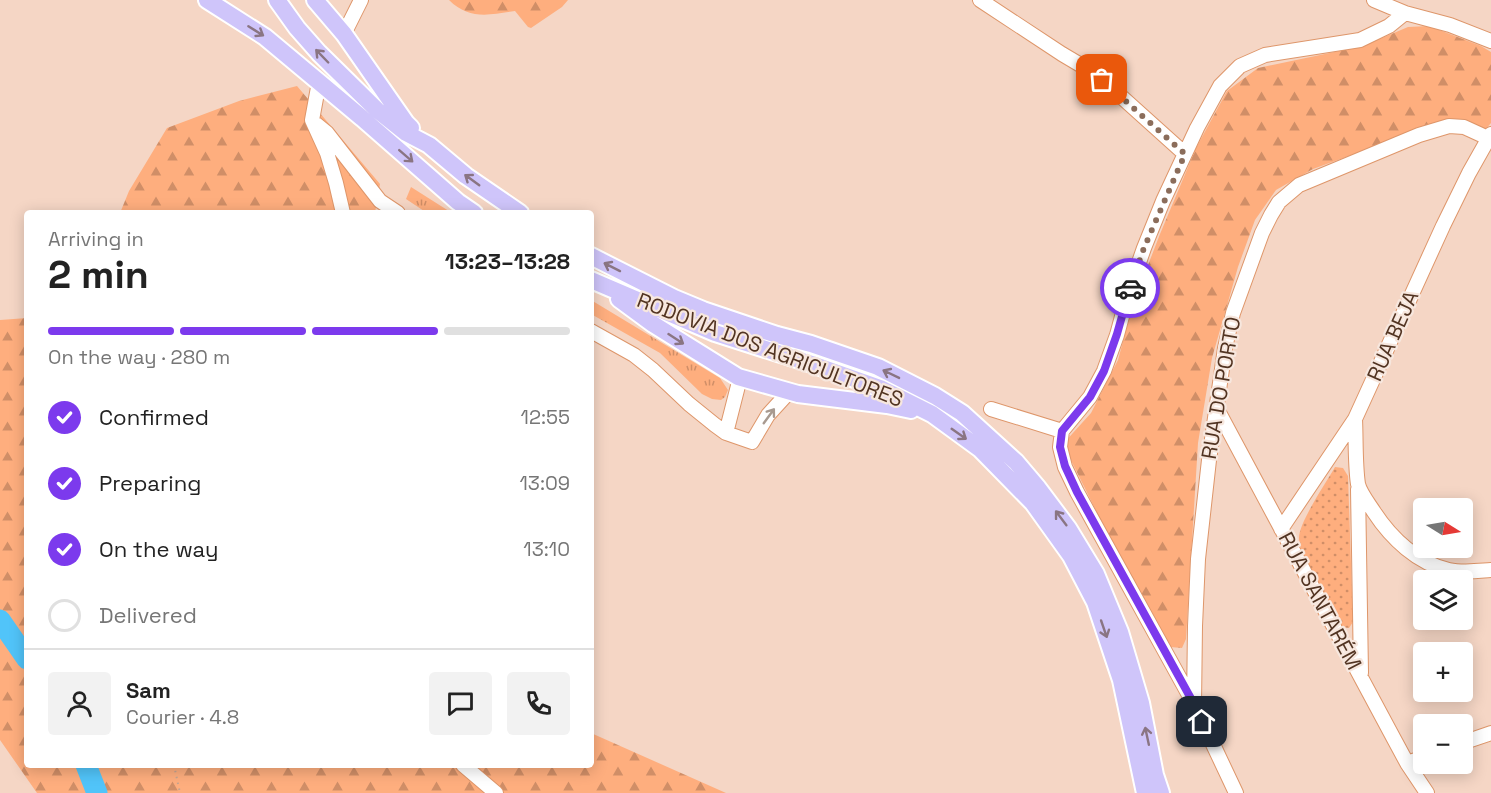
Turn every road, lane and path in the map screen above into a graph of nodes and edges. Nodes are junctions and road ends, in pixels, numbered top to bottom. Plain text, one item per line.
1 (207, 0) edge
2 (277, 0) edge
3 (315, 0) edge
4 (361, 0) edge
5 (1374, 0) edge
6 (988, 2) edge
7 (1405, 13) junction
8 (344, 34) junction
9 (1491, 41) edge
10 (319, 82) junction
11 (312, 120) junction
12 (1490, 136) edge
13 (429, 145) junction
14 (1185, 154) junction
15 (342, 210) edge
16 (394, 210) edge
17 (470, 210) edge
18 (516, 210) edge
19 (594, 258) edge
20 (594, 281) edge
21 (594, 281) edge
22 (594, 333) edge
23 (740, 378) junction
24 (789, 392) junction
25 (1216, 407) junction
26 (991, 409) dead end
27 (932, 414) junction
28 (1355, 419) junction
29 (1062, 431) junction
30 (726, 433) junction
31 (1358, 486) junction
32 (1281, 529) junction
33 (1491, 570) edge
34 (1360, 678) junction
35 (1194, 704) junction
36 (1491, 733) edge
37 (1473, 739) edge
38 (1413, 761) edge
39 (1407, 763) junction
40 (175, 768) edge
41 (467, 768) edge
42 (180, 793) edge
43 (496, 793) edge
44 (1145, 793) edge
45 (1161, 793) edge
46 (1236, 793) edge
47 (1427, 793) edge

1 -> 10 main road
13 -> 2 main road
3 - 8 main road
4 - 8 street
5 - 7 street
6 - 14 street
7 - 9 street
7 - 14 street
8 - 13 main road
10 - 11 street
10 -> 17 main road
11 - 15 street
11 - 16 street
12 - 25 street, RUA DO PORTO
12 - 28 street, RUA BEJA
18 -> 13 main road
14 - 29 street
45 -> 19 main road, RODOVIA DOS AGRICULTORES
20 -> 23 main road
21 - 27 main road, RODOVIA DOS AGRICULTORES
22 - 30 street
23 - 24 main road
23 - 30 street
24 - 27 main road
30 -> 24 street
25 - 32 street, RUA SANTARÉM
25 - 35 street, RUA DO PORTO
26 - 29 street
27 -> 44 main road, RODOVIA DOS AGRICULTORES
28 - 31 street
28 - 32 street, RUA BEJA
29 - 35 street
31 - 33 street
31 - 34 street
32 - 34 street, RUA SANTARÉM
34 - 39 street, RUA SANTARÉM
35 - 46 street
36 - 37 street
38 - 39 street
39 - 47 street, RUA SANTARÉM
40 - 42 path
41 - 43 street

